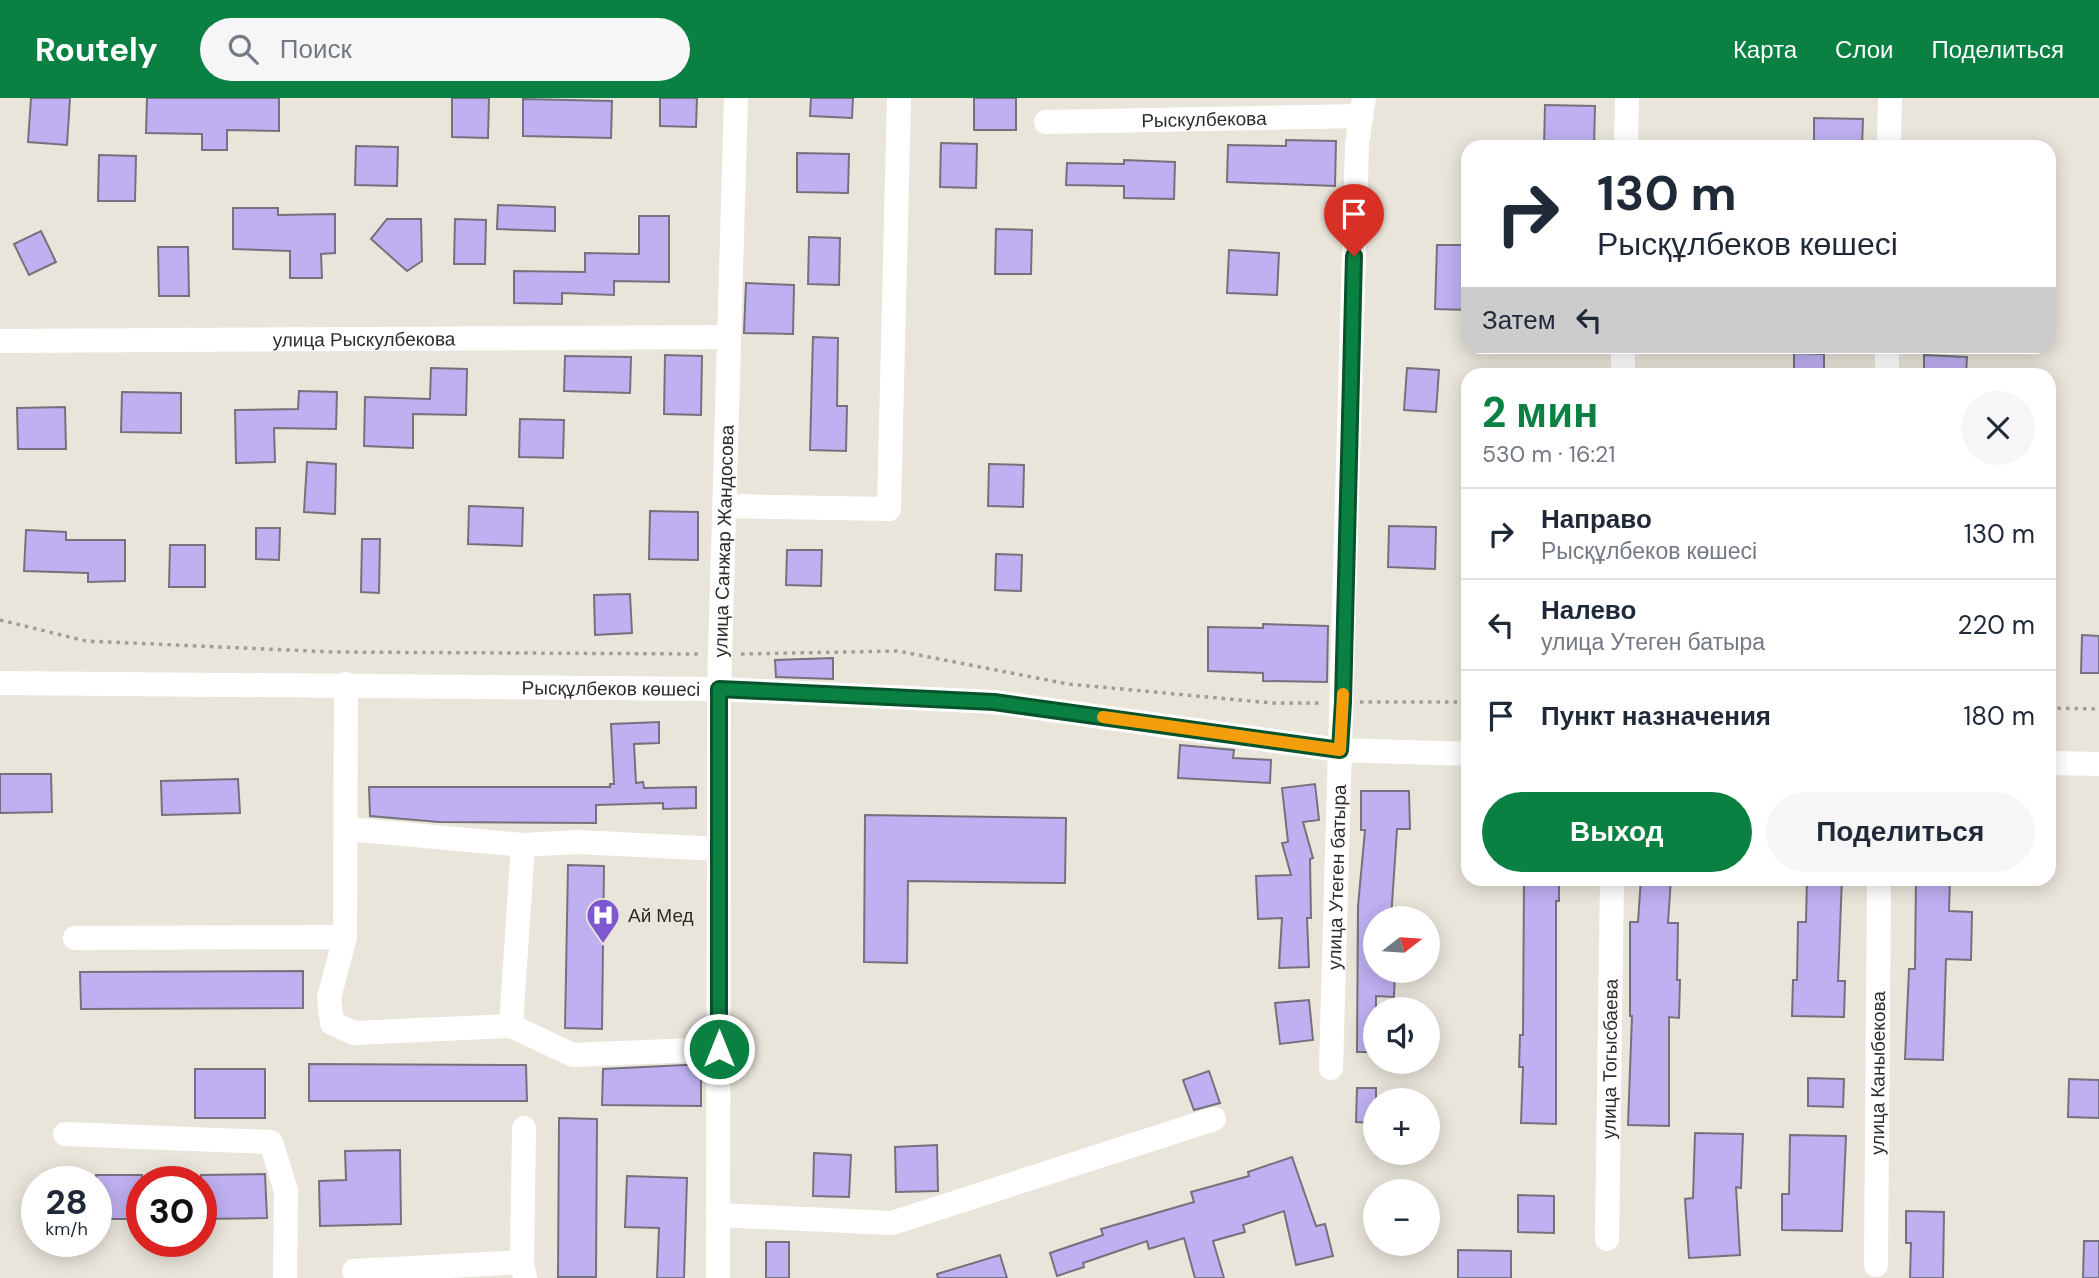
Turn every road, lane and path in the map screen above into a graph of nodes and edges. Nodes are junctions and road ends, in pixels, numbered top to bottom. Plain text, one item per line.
1 (736, 98) edge
2 (899, 98) edge
3 (1627, 98) edge
4 (1890, 98) edge
5 (1363, 107) edge
6 (1046, 122) dead end
7 (1626, 140) edge
8 (1889, 140) edge
9 (729, 337) junction
10 (0, 341) edge
11 (724, 506) junction
12 (0, 683) edge
13 (346, 684) junction
14 (719, 689) junction
15 (2056, 708) edge
16 (2099, 709) edge
17 (1340, 750) junction
18 (1461, 754) edge
19 (2056, 763) edge
20 (2099, 764) edge
21 (347, 830) junction
22 (523, 845) junction
23 (719, 849) junction
24 (1612, 886) edge
25 (1879, 886) edge
26 (345, 937) junction
27 (75, 938) dead end
28 (512, 1026) junction
29 (719, 1049) junction
30 (1331, 1068) dead end
31 (1214, 1119) dead end
32 (524, 1128) dead end
33 (65, 1134) dead end
34 (718, 1215) junction
35 (1607, 1239) dead end
36 (1876, 1265) dead end
37 (524, 1270) edge
38 (354, 1271) dead end
39 (285, 1278) edge
40 (718, 1278) edge

1 - 9 street, улица Санжар Жандосова
2 - 11 street
3 - 7 street
4 - 8 street
5 - 6 street, Рыскулбекова
5 - 17 street, улица Утеген батыра
9 - 10 street, улица Рыскулбекова
9 - 11 street, улица Санжар Жандосова
11 - 14 street, улица Санжар Жандосова
12 - 13 street, Рысқұлбеков көшесі
13 - 14 street, Рысқұлбеков көшесі
13 - 21 street
14 - 17 street, Рысқұлбеков көшесі
14 - 23 street, улица Санжар Жандосова
15 - 16 path
17 - 18 street, Рысқұлбеков көшесі
17 - 30 street, улица Утеген батыра
19 - 20 street
21 - 22 street
21 - 26 street
22 - 23 street
22 - 28 street
23 - 29 street, улица Санжар Жандосова
24 - 35 street, улица Тогысбаева
25 - 36 street, улица Каныбекова
26 - 27 street
26 - 28 street
28 - 29 street
29 - 34 street, улица Санжар Жандосова
31 - 34 street
32 - 37 street
33 - 39 street
34 - 40 street, улица Санжар Жандосова
37 - 38 street

